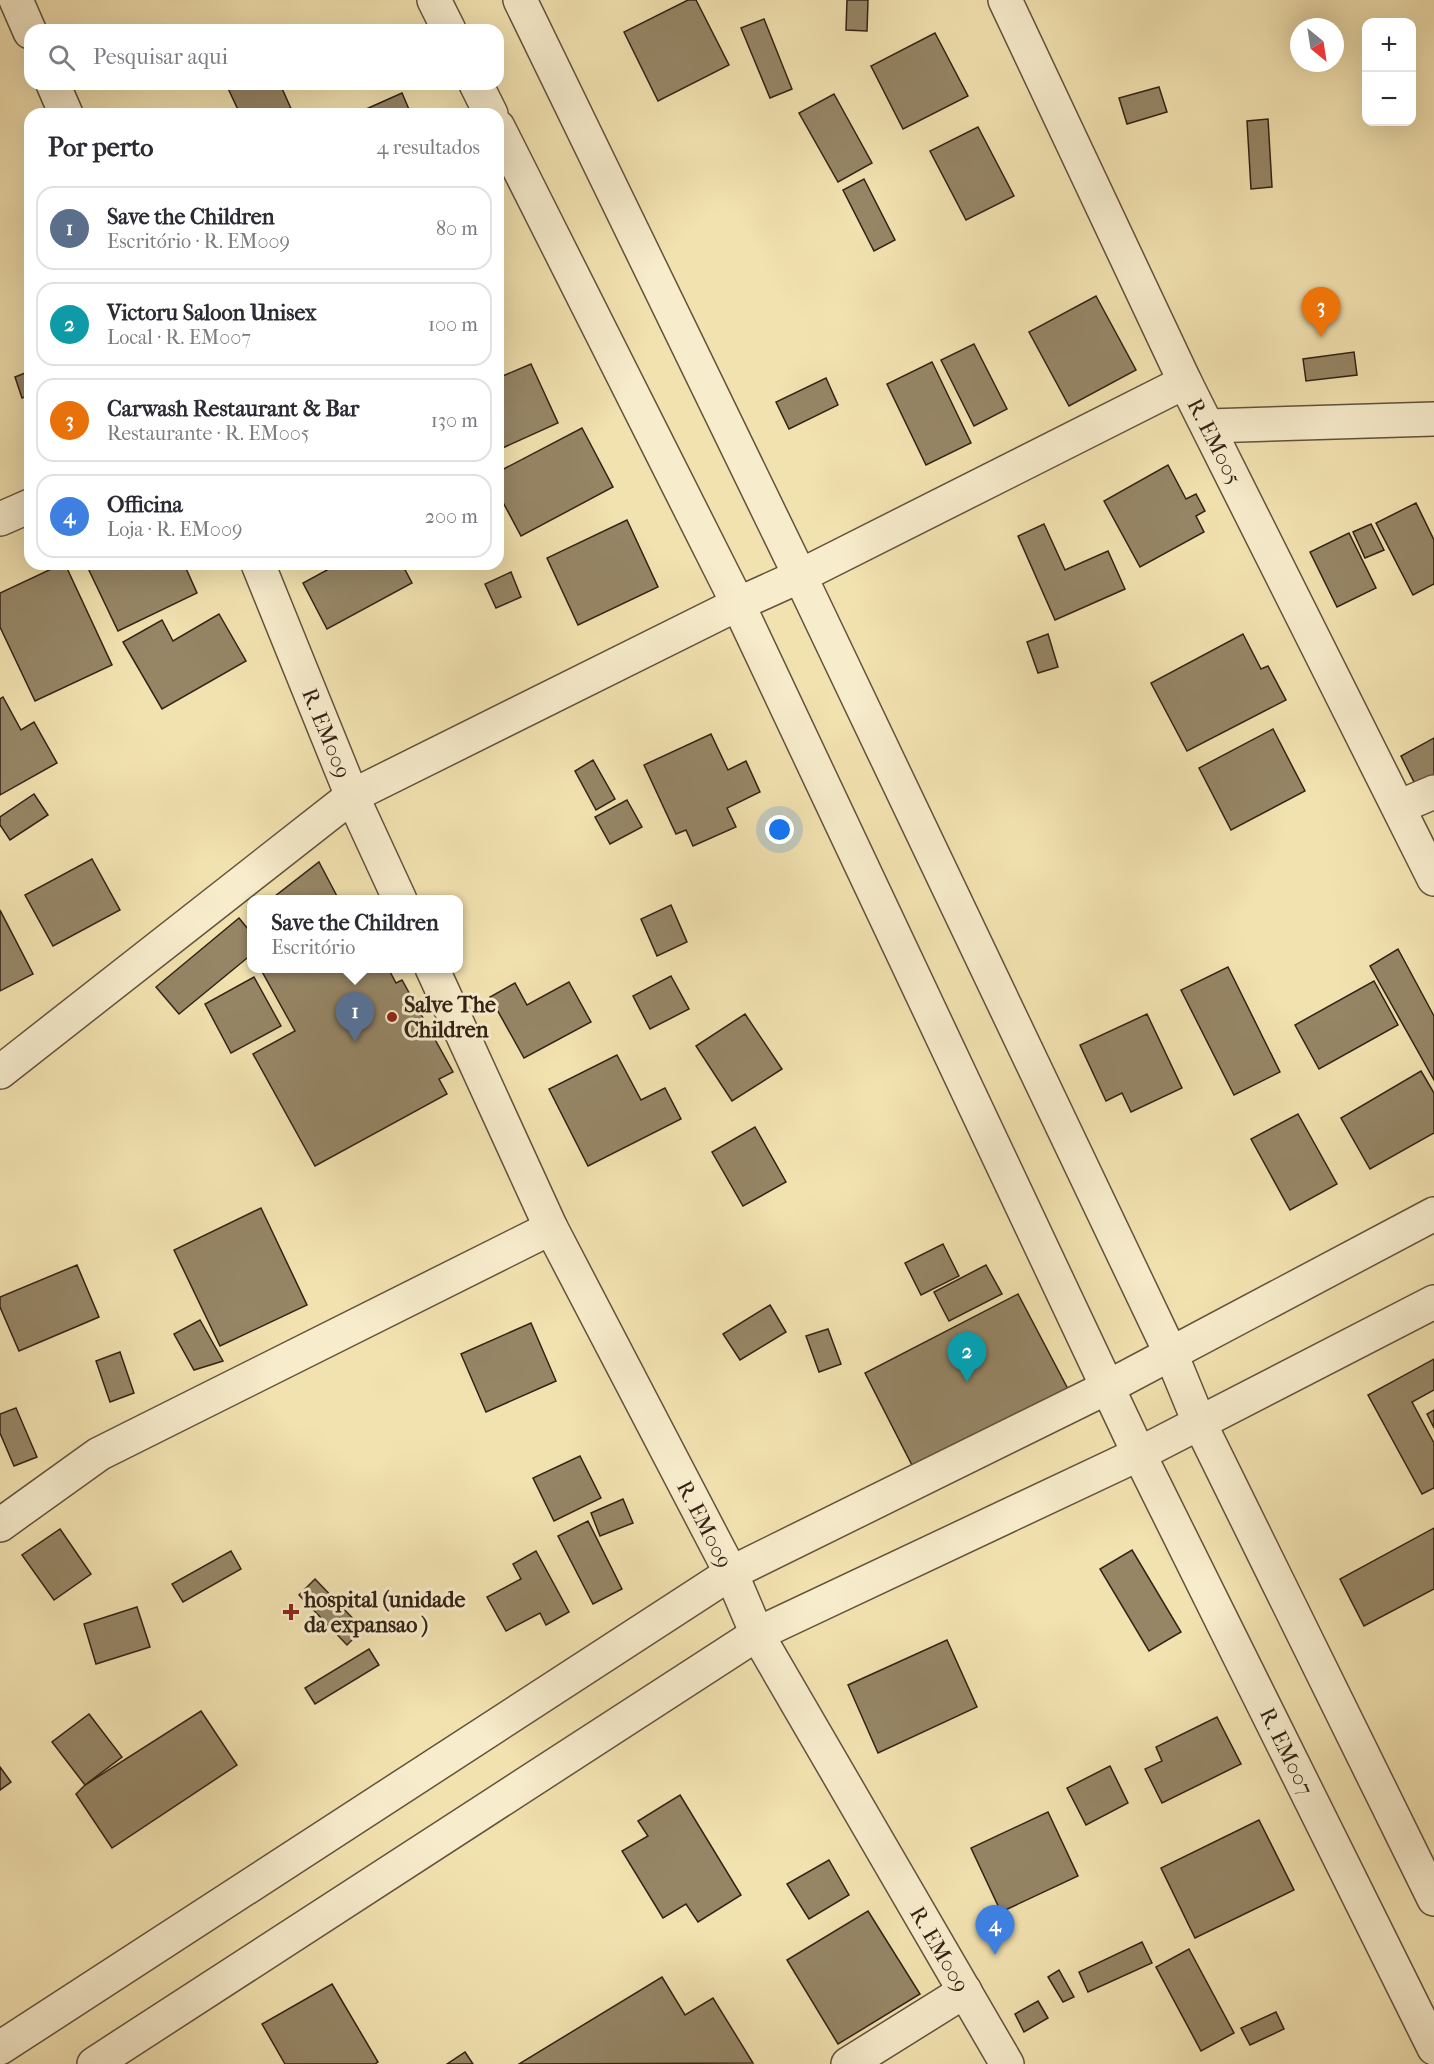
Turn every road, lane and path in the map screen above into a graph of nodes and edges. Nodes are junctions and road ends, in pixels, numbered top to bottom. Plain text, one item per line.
1 (16, 0) edge
2 (434, 0) edge
3 (520, 0) edge
4 (1005, 0) edge
5 (26, 24) edge
6 (446, 24) edge
7 (56, 90) edge
8 (479, 90) edge
9 (63, 108) edge
10 (489, 108) edge
11 (504, 139) edge
12 (1185, 382) junction
13 (1434, 419) edge
14 (1208, 426) junction
15 (24, 509) edge
16 (0, 519) edge
17 (260, 570) edge
18 (800, 576) junction
19 (738, 604) junction
20 (1434, 792) edge
21 (352, 796) junction
22 (1398, 807) junction
23 (1434, 879) edge
24 (398, 895) edge
25 (434, 973) edge
26 (0, 1072) edge
27 (1434, 1214) edge
28 (550, 1228) junction
29 (1434, 1302) edge
30 (1171, 1354) junction
31 (1108, 1387) junction
32 (1199, 1422) junction
33 (1139, 1454) junction
34 (0, 1526) edge
35 (731, 1573) junction
36 (757, 1634) junction
37 (1434, 1899) edge
38 (965, 1991) junction
39 (0, 2048) edge
40 (1434, 2048) edge
41 (94, 2064) edge
42 (848, 2064) edge
43 (1007, 2064) edge

1 - 5 street
2 - 6 street
3 - 18 street
4 - 12 street, R. EM005
7 - 9 street
8 - 10 street
11 - 19 street, R. EM007
12 - 14 street, R. EM005
12 - 18 street
13 - 14 street
14 - 22 street, R. EM005
15 - 16 street
17 - 21 street, R. EM009
18 - 19 street
18 - 30 street
19 - 21 street
19 - 31 street, R. EM007
20 - 22 street
21 - 24 street, R. EM009
21 - 26 street
22 - 23 street, R. EM005
25 - 28 street, R. EM009
27 - 30 street
28 - 34 street
28 - 35 street, R. EM009
29 - 32 street
30 - 31 street
30 - 32 street
31 - 33 street, R. EM007
31 - 35 street
32 - 33 street
32 - 37 street
33 - 36 street
33 - 40 street, R. EM007
35 - 36 street, R. EM009
35 - 39 street
36 - 38 street, R. EM009
36 - 41 street
38 - 42 street
38 - 43 street, R. EM009

